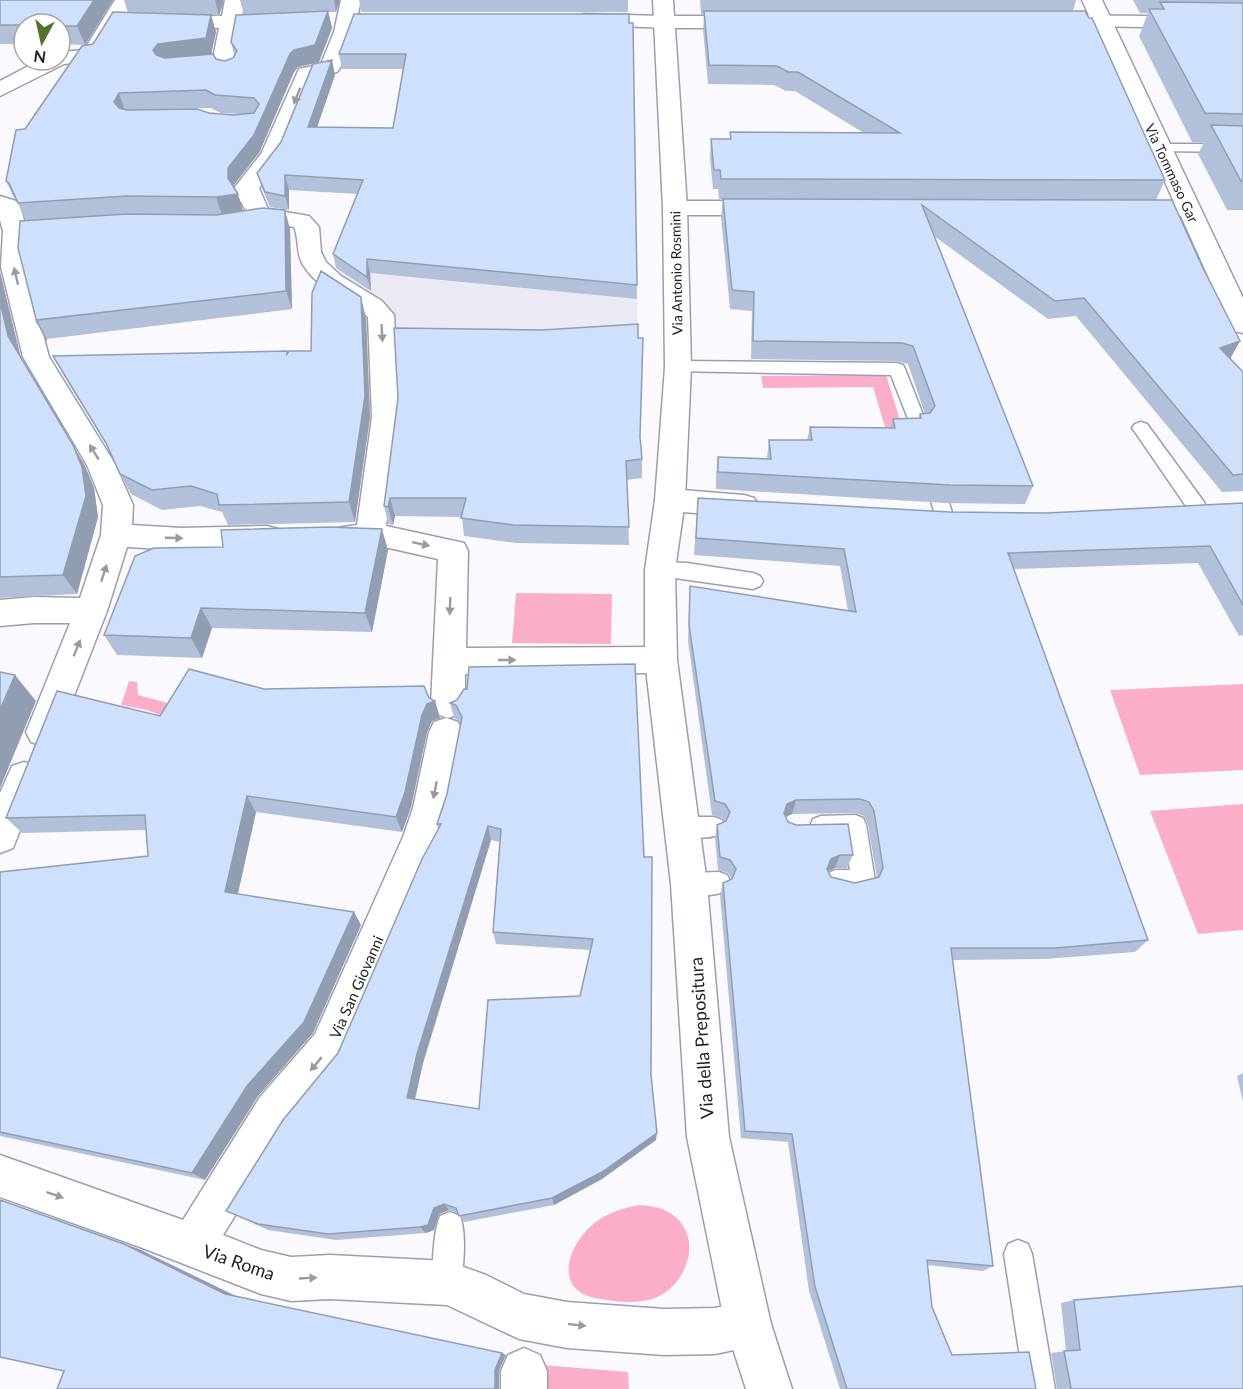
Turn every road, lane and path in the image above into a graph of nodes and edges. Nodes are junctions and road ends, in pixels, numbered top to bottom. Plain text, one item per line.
1 (125, 0) edge
2 (236, 0) edge
3 (663, 0) edge
4 (1092, 0) edge
5 (348, 10) edge
6 (369, 20) edge
7 (566, 20) edge
8 (112, 21) junction
9 (133, 21) edge
10 (300, 21) edge
11 (323, 21) edge
12 (1027, 21) edge
13 (1102, 21) junction
14 (155, 22) edge
15 (665, 22) junction
16 (764, 22) edge
17 (232, 24) junction
18 (1242, 24) edge
19 (72, 58) edge
20 (218, 66) edge
21 (34, 72) edge
22 (0, 90) edge
23 (1243, 148) edge
24 (1164, 154) junction
25 (1243, 161) edge
26 (675, 208) junction
27 (783, 208) edge
28 (1107, 209) edge
29 (1189, 209) junction
30 (8, 213) edge
31 (267, 217) junction
32 (238, 221) edge
33 (41, 228) edge
34 (1243, 325) edge
35 (678, 367) junction
36 (918, 425) edge
37 (1141, 428) dead end
38 (670, 500) junction
39 (1208, 506) joint
40 (767, 507) edge
41 (1163, 509) edge
42 (116, 536) junction
43 (380, 537) junction
44 (661, 558) junction
45 (753, 581) dead end
46 (92, 611) junction
47 (0, 613) edge
48 (448, 661) junction
49 (663, 671) junction
50 (804, 826) edge
51 (0, 837) edge
52 (836, 881) edge
53 (0, 1176) edge
54 (450, 1226) edge
55 (192, 1245) junction
56 (1018, 1254) dead end
57 (447, 1283) junction
58 (748, 1324) junction
59 (769, 1389) edge
60 (1040, 1389) edge

1 - 8 street
2 - 17 street
3 - 15 street, Via Antonio Rosmini
4 - 13 street, Via Tommaso Gar
5 - 6 street
5 - 11 street
5 -> 31 street
7 - 15 street
8 - 9 street
8 - 19 street
10 - 17 street
12 - 13 street
13 - 18 street
13 - 24 street, Via Tommaso Gar
14 - 17 street
15 - 16 street
15 - 26 street, Via Antonio Rosmini
17 - 20 street
21 - 22 street
23 - 24 lane
24 - 25 lane
24 - 29 street, Via Tommaso Gar
26 - 27 street
26 - 35 street, Via Antonio Rosmini
28 - 29 street
29 - 34 street, Via Tommaso Gar
30 - 33 street
42 -> 30 street
31 - 32 street
31 -> 43 street
35 - 36 lane
35 - 38 street, Via Antonio Rosmini
37 - 39 lane
38 - 40 street
38 - 44 street, Via Antonio Rosmini
39 - 41 street
42 -> 43 street
46 -> 42 street
43 -> 48 street, Via San Giovanni
44 - 45 lane
44 - 49 street, Via Antonio Rosmini
46 - 47 street
51 -> 46 street
48 -> 49 street
48 -> 55 street, Via San Giovanni
49 - 58 street, Via della Prepositura
50 - 52 lane
53 -> 55 street, Via Roma
54 - 57 lane
55 -> 57 street, Via Roma
56 - 60 lane
57 -> 58 street, Via Roma
58 - 59 street, Via della Prepositura

